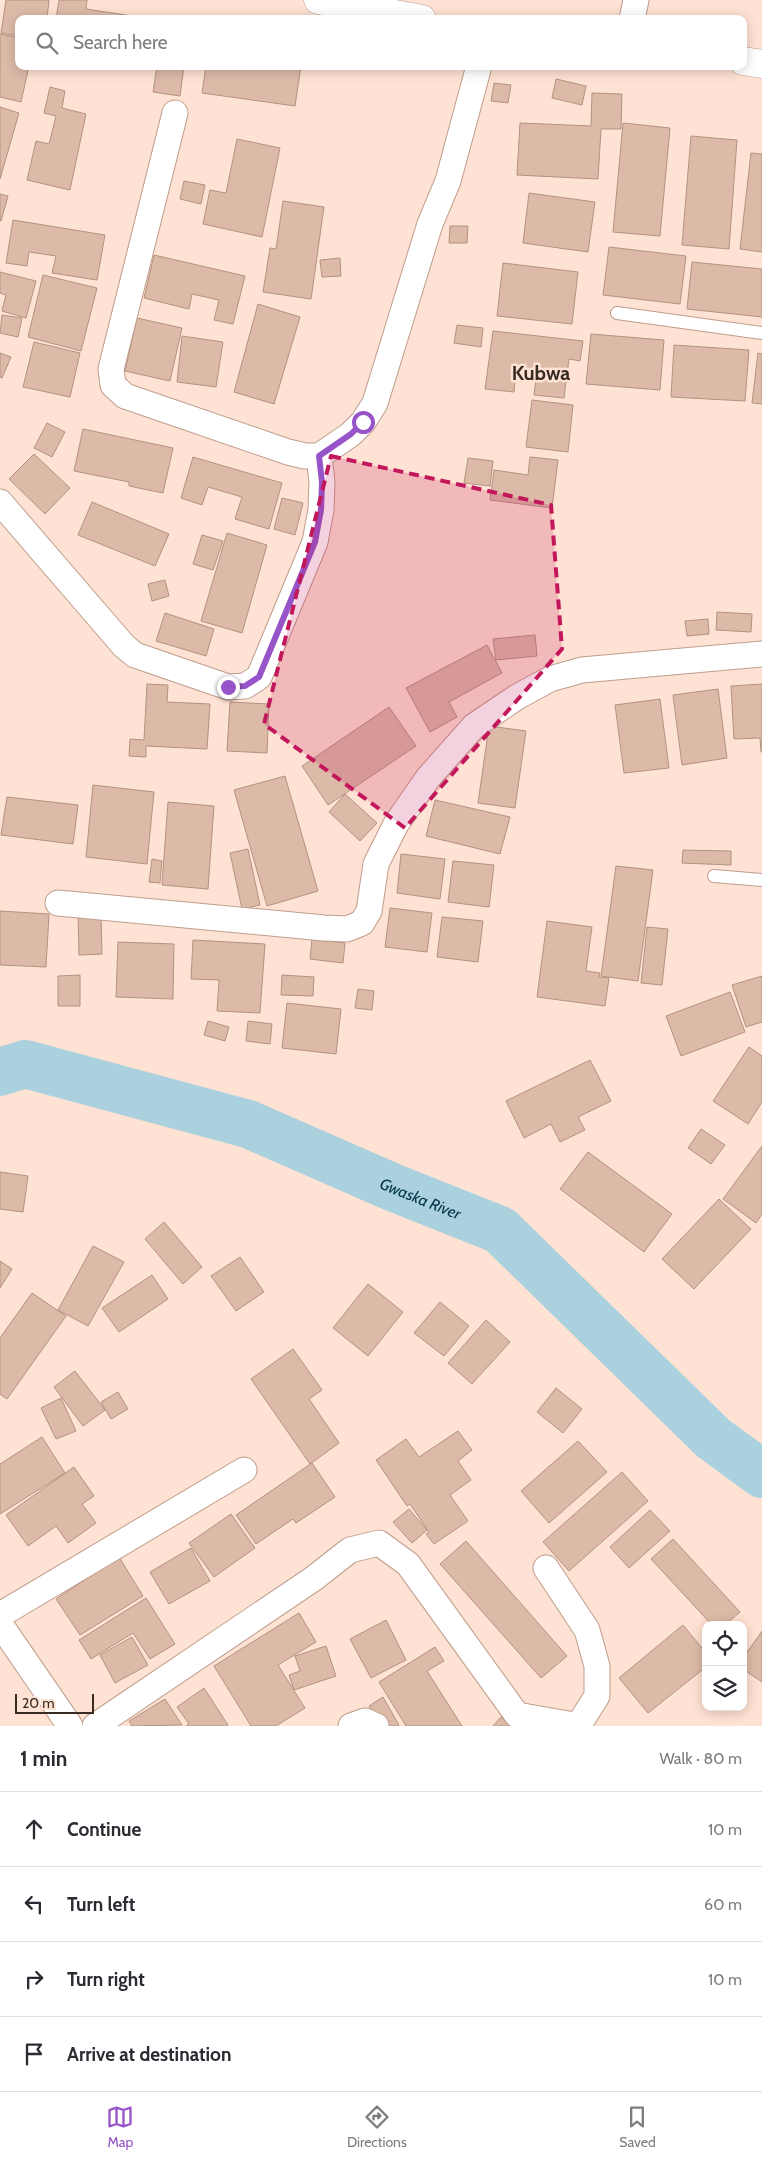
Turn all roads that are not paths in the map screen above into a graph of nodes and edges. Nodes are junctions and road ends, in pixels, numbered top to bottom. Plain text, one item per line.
1 (319, 0) edge
2 (636, 0) edge
3 (411, 12) edge
4 (633, 15) edge
5 (747, 62) edge
6 (762, 64) edge
7 (478, 70) edge
8 (175, 113) dead end
9 (617, 313) dead end
10 (762, 333) edge
11 (319, 456) junction
12 (0, 502) edge
13 (762, 654) edge
14 (714, 876) dead end
15 (762, 880) edge
16 (58, 903) dead end
17 (244, 1470) dead end
18 (546, 1568) dead end
19 (0, 1615) edge
20 (0, 1624) edge
21 (70, 1726) edge
22 (95, 1726) edge
23 (351, 1726) edge
24 (376, 1726) edge
25 (579, 1726) edge

1 - 3 main road
2 - 4 street
5 - 6 main road
7 - 11 street
8 - 11 street
9 - 10 lane
11 - 12 street
13 - 16 street
14 - 15 lane
17 - 19 street
18 - 25 street
20 - 21 street
22 - 25 street
23 - 24 street

